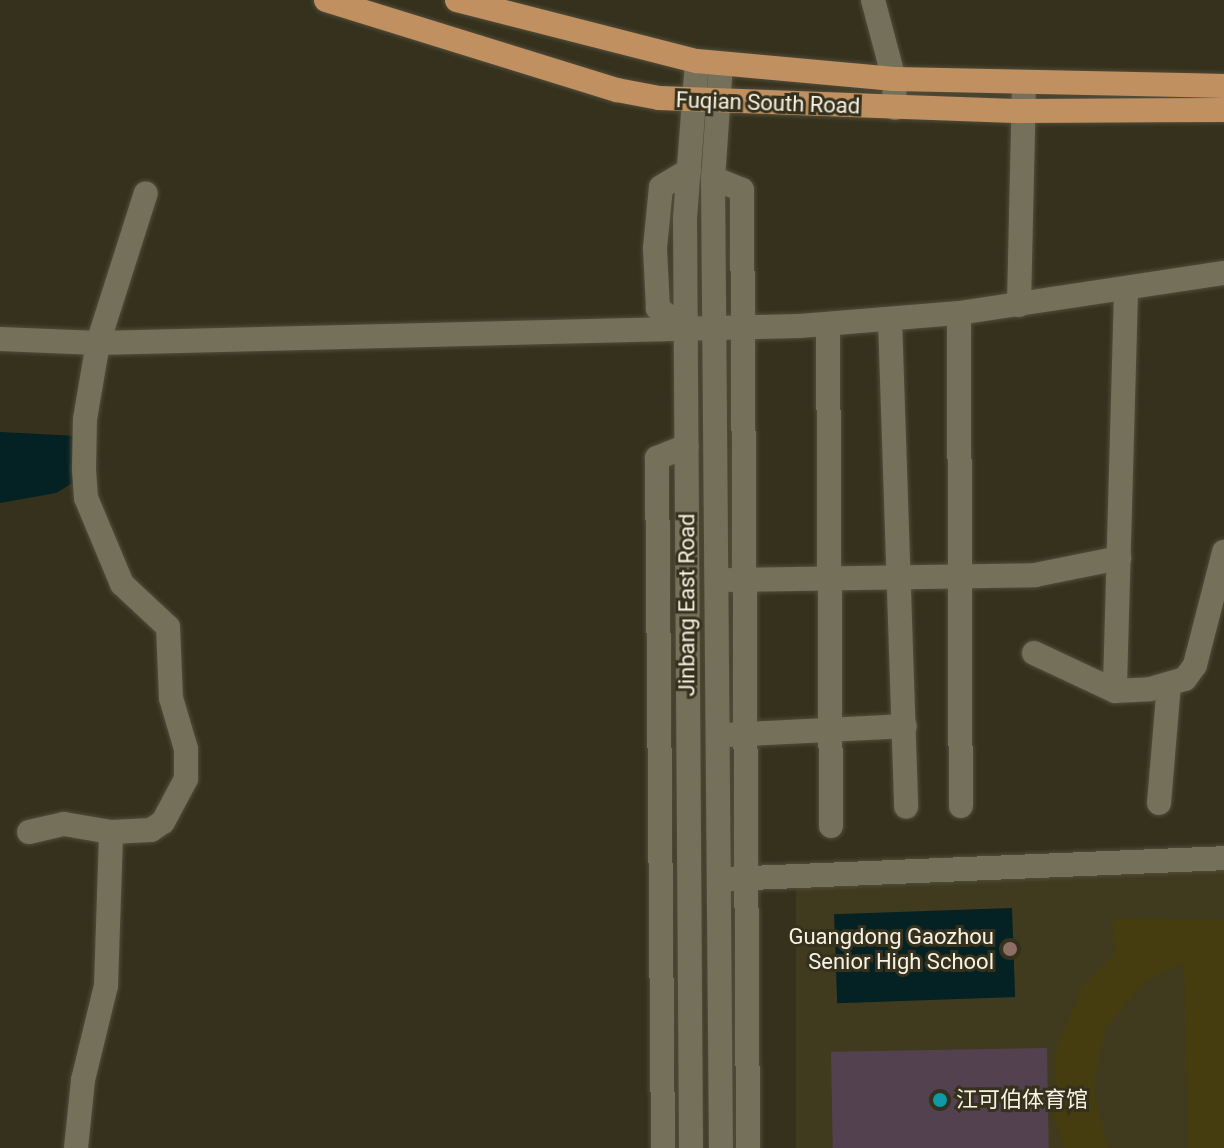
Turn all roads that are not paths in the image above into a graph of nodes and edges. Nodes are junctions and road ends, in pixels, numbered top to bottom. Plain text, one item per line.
1 (326, 0) edge
2 (873, 0) edge
3 (461, 1) edge
4 (709, 62) junction
5 (894, 79) junction
6 (1024, 82) junction
7 (1224, 86) edge
8 (706, 103) junction
9 (895, 108) junction
10 (1224, 110) edge
11 (1022, 111) junction
12 (713, 178) junction
13 (146, 193) dead end
14 (1224, 273) edge
15 (1126, 292) junction
16 (1019, 305) junction
17 (959, 313) junction
18 (890, 319) junction
19 (828, 324) junction
20 (744, 328) junction
21 (714, 329) junction
22 (688, 331) junction
23 (0, 339) edge
24 (98, 343) junction
25 (687, 446) junction
26 (687, 523) junction
27 (657, 524) junction
28 (1224, 552) edge
29 (1119, 558) junction
30 (898, 574) junction
31 (831, 575) junction
32 (958, 576) junction
33 (719, 580) junction
34 (745, 580) junction
35 (686, 644) junction
36 (658, 645) junction
37 (1034, 653) dead end
38 (1169, 685) junction
39 (1115, 691) junction
40 (905, 726) junction
41 (830, 730) junction
42 (745, 734) junction
43 (718, 735) junction
44 (1159, 803) dead end
45 (961, 806) dead end
46 (906, 807) dead end
47 (831, 826) dead end
48 (29, 832) dead end
49 (111, 832) junction
50 (1224, 858) edge
51 (743, 879) junction
52 (717, 880) junction
53 (686, 893) junction
54 (661, 905) junction
55 (721, 1146) edge
56 (691, 1147) edge
57 (76, 1148) edge
58 (663, 1148) edge
59 (748, 1148) edge

1 - 8 main road, Fuqian South Road
2 - 5 street
3 - 4 main road, Fuqian South Road
4 - 5 main road, Fuqian South Road
4 - 8 street, Jinbang East Road
5 - 6 main road, Fuqian South Road
5 - 9 street
6 - 7 main road, Fuqian South Road
6 - 11 street
8 - 9 main road, Fuqian South Road
8 - 12 street, Jinbang East Road
8 - 22 street, Jinbang East Road
9 - 11 main road, Fuqian South Road
10 - 11 main road, Fuqian South Road
11 - 16 street
12 - 20 street
12 - 21 street, Jinbang East Road
13 - 24 street
14 - 15 street
15 - 16 street
15 - 29 street
16 - 17 street
17 - 18 street
17 - 32 street
18 - 19 street
18 - 30 street
19 - 20 street
19 - 31 street
20 - 21 street
20 - 34 street
21 - 22 street
21 - 33 street, Jinbang East Road
22 - 24 street
22 - 25 street, Jinbang East Road
23 - 24 street
24 - 49 street
25 - 26 street, Jinbang East Road
25 - 27 street
26 - 27 street
26 - 35 street, Jinbang East Road
27 - 36 street
28 - 38 street
29 - 32 street
29 - 39 street
30 - 31 street
30 - 32 street
30 - 40 street
31 - 34 street
31 - 41 street
32 - 45 street
33 - 34 street
33 - 43 street, Jinbang East Road
34 - 42 street
35 - 36 street
35 - 53 street, Jinbang East Road
36 - 54 street
37 - 39 street
38 - 39 street
38 - 44 street
40 - 41 street
40 - 46 street
41 - 42 street
41 - 47 street
42 - 43 street
42 - 51 street
43 - 52 street, Jinbang East Road
48 - 49 street
49 - 57 street
50 - 51 street
51 - 52 street
51 - 59 street
52 - 53 street
52 - 55 street, Jinbang East Road
53 - 54 street
53 - 56 street, Jinbang East Road
54 - 58 street
55 - 56 street

